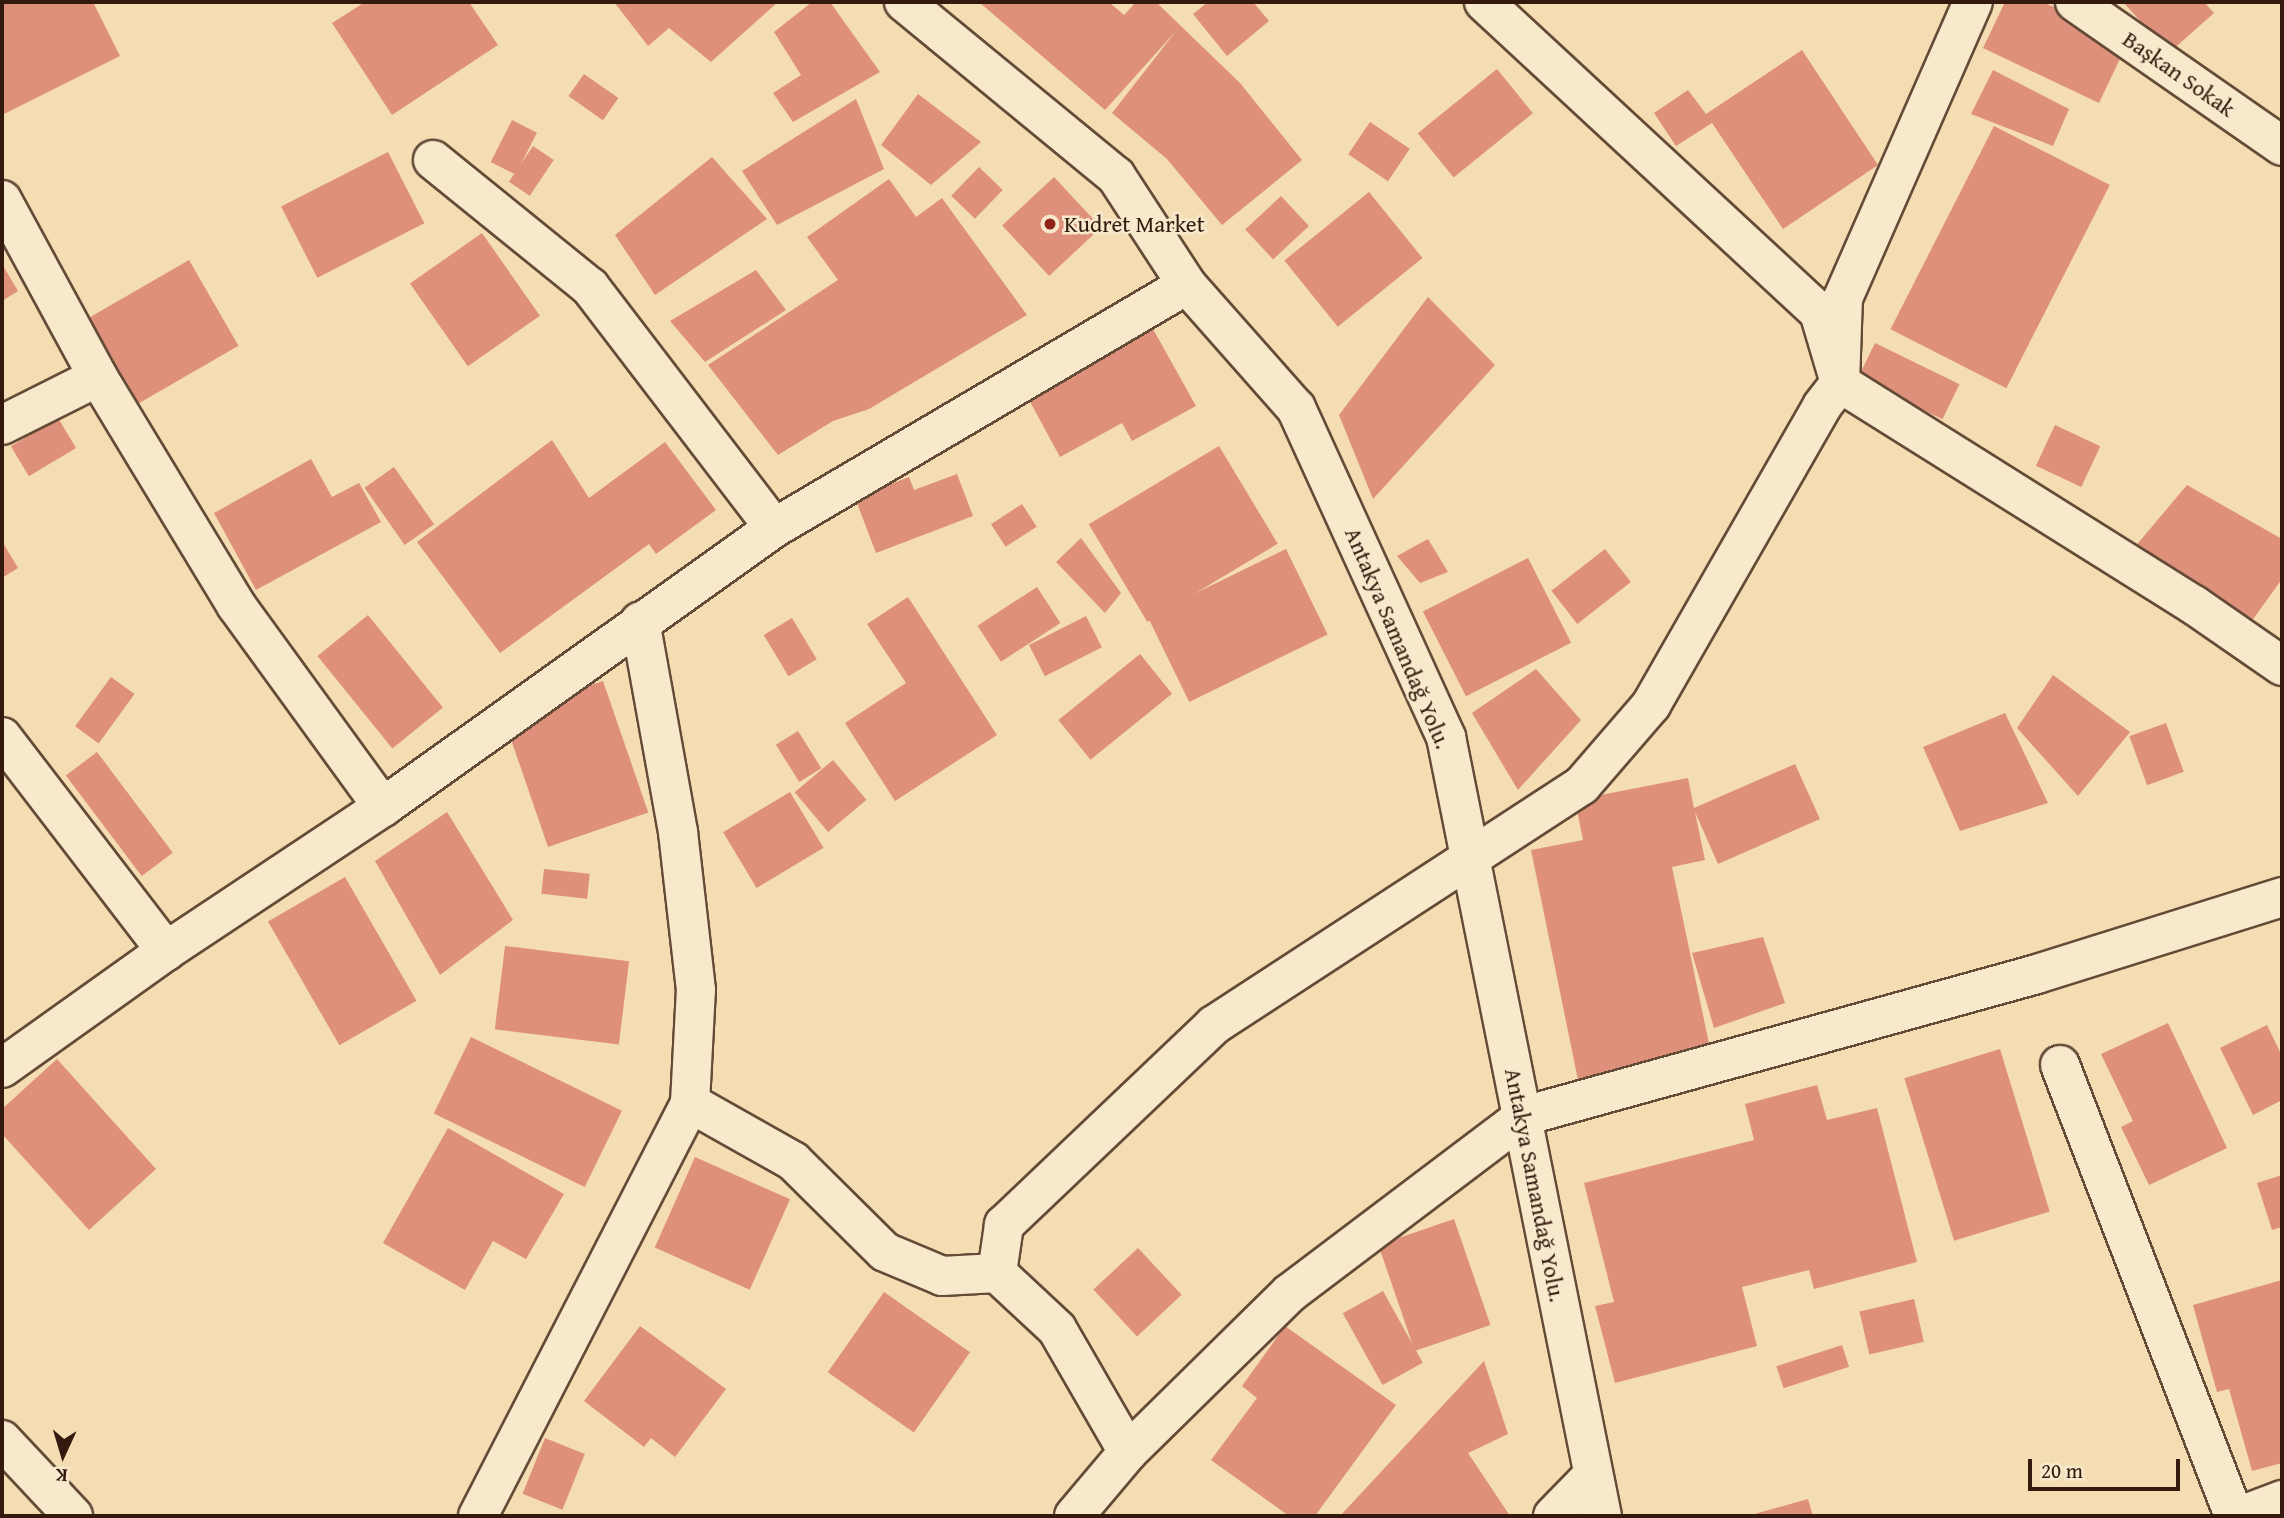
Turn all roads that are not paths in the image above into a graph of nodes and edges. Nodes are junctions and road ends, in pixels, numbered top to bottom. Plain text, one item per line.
1 (904, 2) edge
2 (1484, 2) edge
3 (1973, 2) edge
4 (2076, 2) edge
5 (2282, 146) edge
6 (433, 160) dead end
7 (2, 200) edge
8 (1187, 285) junction
9 (98, 377) junction
10 (1840, 383) junction
11 (2, 425) edge
12 (775, 528) junction
13 (640, 621) junction
14 (2282, 666) edge
15 (2, 737) edge
16 (383, 807) junction
17 (1470, 861) junction
18 (2282, 897) edge
19 (166, 951) junction
20 (2060, 1065) dead end
21 (2, 1068) edge
22 (690, 1103) junction
23 (1524, 1116) junction
24 (997, 1273) junction
25 (2, 1440) edge
26 (1128, 1452) junction
27 (1591, 1477) junction
28 (2282, 1500) edge
29 (73, 1516) edge
30 (478, 1516) edge
31 (1074, 1516) edge
32 (1553, 1516) edge
33 (1602, 1516) edge
34 (2234, 1516) edge
35 (2241, 1516) edge

1 - 8 street, Antakya Samandağ Yolu.
2 - 10 street
3 - 10 street
4 - 5 street, Başkan Sokak
6 - 12 street
7 - 9 street
8 - 12 street
8 - 17 street, Antakya Samandağ Yolu.
9 - 11 street
9 - 16 street
10 - 14 street
10 - 17 street
12 - 13 street
13 - 16 street
13 - 22 street
15 - 19 street
16 - 19 street
17 - 23 street, Antakya Samandağ Yolu.
17 - 24 street
18 - 23 street
19 - 21 street
20 - 34 street
22 - 24 street
22 - 30 street
23 - 26 street
23 - 27 street, Antakya Samandağ Yolu.
24 - 26 street
25 - 29 street
26 - 31 street
27 - 32 street
27 - 33 street, Antakya Samandağ Yolu.
28 - 35 street

